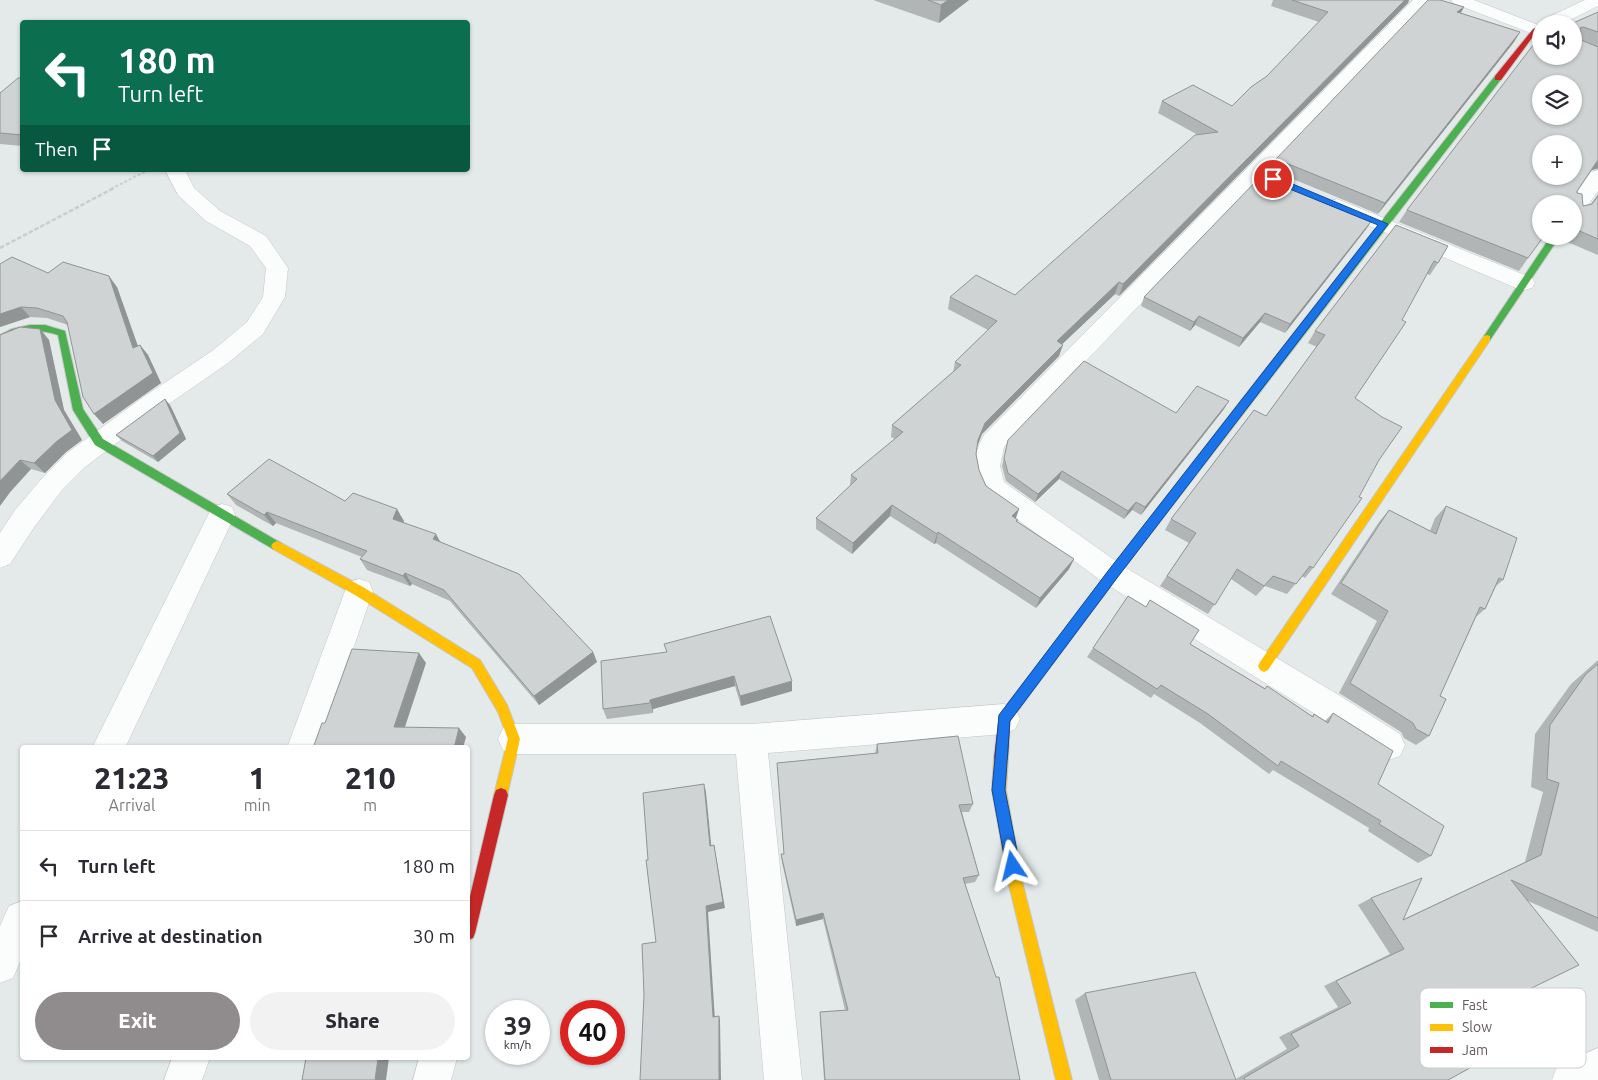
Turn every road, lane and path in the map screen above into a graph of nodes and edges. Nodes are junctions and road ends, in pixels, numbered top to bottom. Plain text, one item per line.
1 (1422, 0) edge
2 (1459, 0) edge
3 (1598, 0) edge
4 (1567, 15) edge
5 (1532, 25) edge
6 (1532, 39) edge
7 (145, 172) edge
8 (176, 172) edge
9 (1598, 176) edge
10 (1319, 198) edge
11 (1582, 199) edge
12 (1384, 224) junction
13 (1550, 245) edge
14 (0, 248) edge
15 (1524, 284) junction
16 (0, 340) edge
17 (99, 442) junction
18 (222, 515) junction
19 (0, 556) edge
20 (1112, 574) junction
21 (358, 591) junction
22 (1264, 666) junction
23 (1004, 719) junction
24 (514, 739) junction
25 (751, 739) junction
26 (109, 745) edge
27 (303, 745) edge
28 (1389, 745) dead end
29 (20, 923) edge
30 (470, 925) edge
31 (0, 965) edge
32 (190, 1060) edge
33 (437, 1060) edge
34 (1598, 1067) edge
35 (183, 1080) edge
36 (432, 1080) edge
37 (783, 1080) edge
38 (1064, 1080) edge
39 (1572, 1080) edge

1 - 20 street
2 - 5 street
3 - 4 street
6 - 12 street
7 - 14 path
8 - 17 street
9 - 11 street
10 - 12 street
12 - 15 street
12 - 20 street
13 - 15 street
15 - 22 street
16 - 17 street
17 - 18 street
17 - 19 street
18 - 21 street
18 - 26 street
20 - 22 street
20 - 23 street
21 - 24 street
21 - 27 street
22 - 28 street
23 - 25 street
23 - 38 street
24 - 25 street
24 - 30 street
25 - 37 street
29 - 31 street
32 - 35 street
33 - 36 street
34 - 39 street

